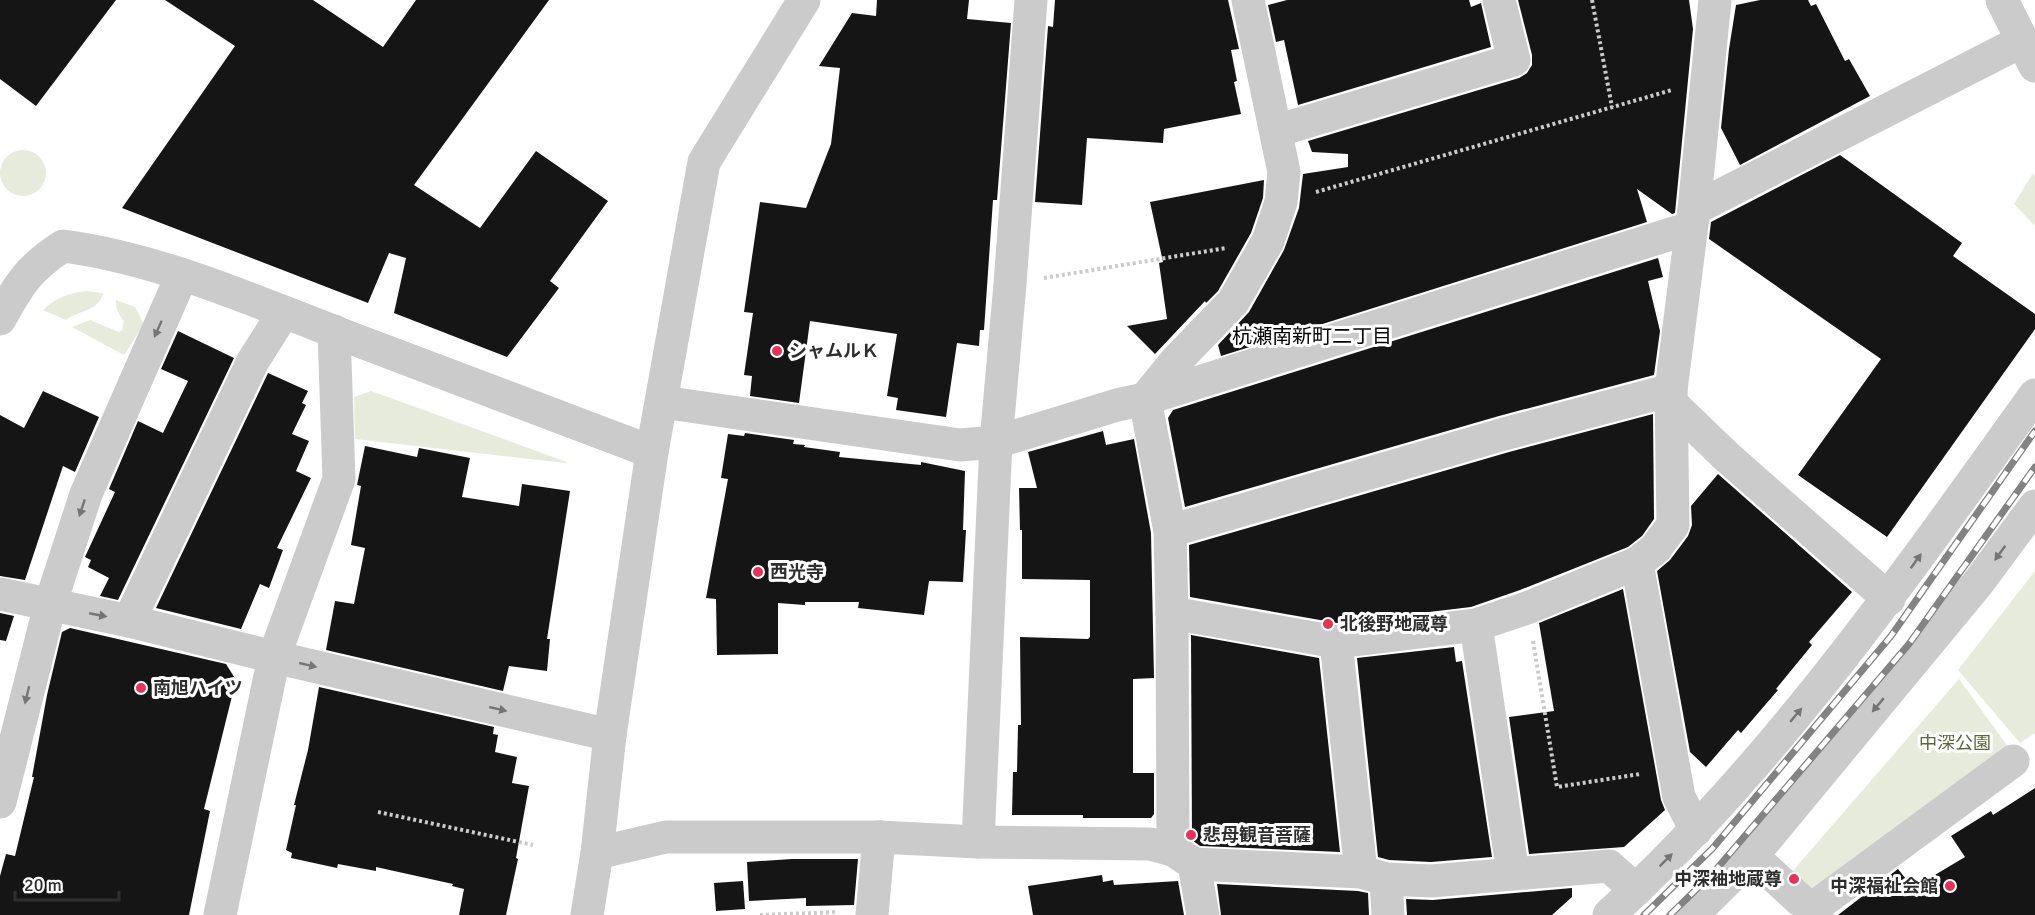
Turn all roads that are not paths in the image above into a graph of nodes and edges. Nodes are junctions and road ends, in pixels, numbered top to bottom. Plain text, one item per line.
1 (804, 0) edge
2 (1031, 0) edge
3 (1248, 0) edge
4 (1499, 0) edge
5 (1715, 0) edge
6 (2002, 0) edge
7 (2028, 54) edge
8 (1276, 131) junction
9 (1692, 219) junction
10 (182, 275) junction
11 (284, 312) junction
12 (0, 319) edge
13 (334, 331) junction
14 (2035, 395) edge
15 (1671, 397) junction
16 (1145, 399) junction
17 (662, 402) junction
18 (996, 442) junction
19 (652, 452) junction
20 (2035, 506) edge
21 (1170, 531) junction
22 (1637, 563) junction
23 (0, 594) edge
24 (1889, 599) junction
25 (50, 605) junction
26 (1172, 613) junction
27 (129, 621) junction
28 (1476, 625) junction
29 (1336, 642) junction
30 (274, 657) junction
31 (610, 735) junction
32 (2013, 761) dead end
33 (0, 802) edge
34 (1696, 830) junction
35 (879, 837) junction
36 (978, 842) junction
37 (597, 853) junction
38 (1752, 856) junction
39 (1184, 857) junction
40 (1513, 874) junction
41 (1374, 876) junction
42 (1636, 890) junction
43 (1815, 911) edge
44 (872, 913) edge
45 (220, 915) edge
46 (586, 915) edge
47 (1203, 915) edge
48 (1388, 915) edge
49 (1609, 915) edge
50 (1692, 915) edge

1 - 17 street
2 - 18 street
3 - 8 street
4 - 8 street
5 - 9 street
6 - 7 street
7 - 9 street
8 - 16 street
9 - 15 street
9 - 16 street
10 - 11 street
10 - 12 street
10 -> 25 street
11 - 13 street
11 - 27 street
13 - 19 street
13 - 30 street
24 -> 14 street
15 - 21 street
15 - 22 street
15 - 24 street
16 - 18 street
16 - 21 street
17 - 18 street
17 - 19 street
18 - 36 street
19 - 31 street
20 -> 38 street
21 - 26 street
22 - 28 street
22 - 34 street
23 - 25 street
34 -> 24 street
25 -> 27 street
25 -> 33 street
26 - 29 street
26 - 39 street
27 - 30 street
28 - 29 street
28 - 40 street
29 - 41 street
30 -> 31 street
30 - 45 street
31 - 37 street
32 - 43 street
42 -> 34 street
35 - 36 street
35 - 37 street
35 - 44 street
36 - 39 street
37 - 46 street
38 - 43 street
38 - 50 street
39 - 41 street
39 - 47 street
40 - 41 street
40 - 42 street
41 - 48 street
42 - 49 street

